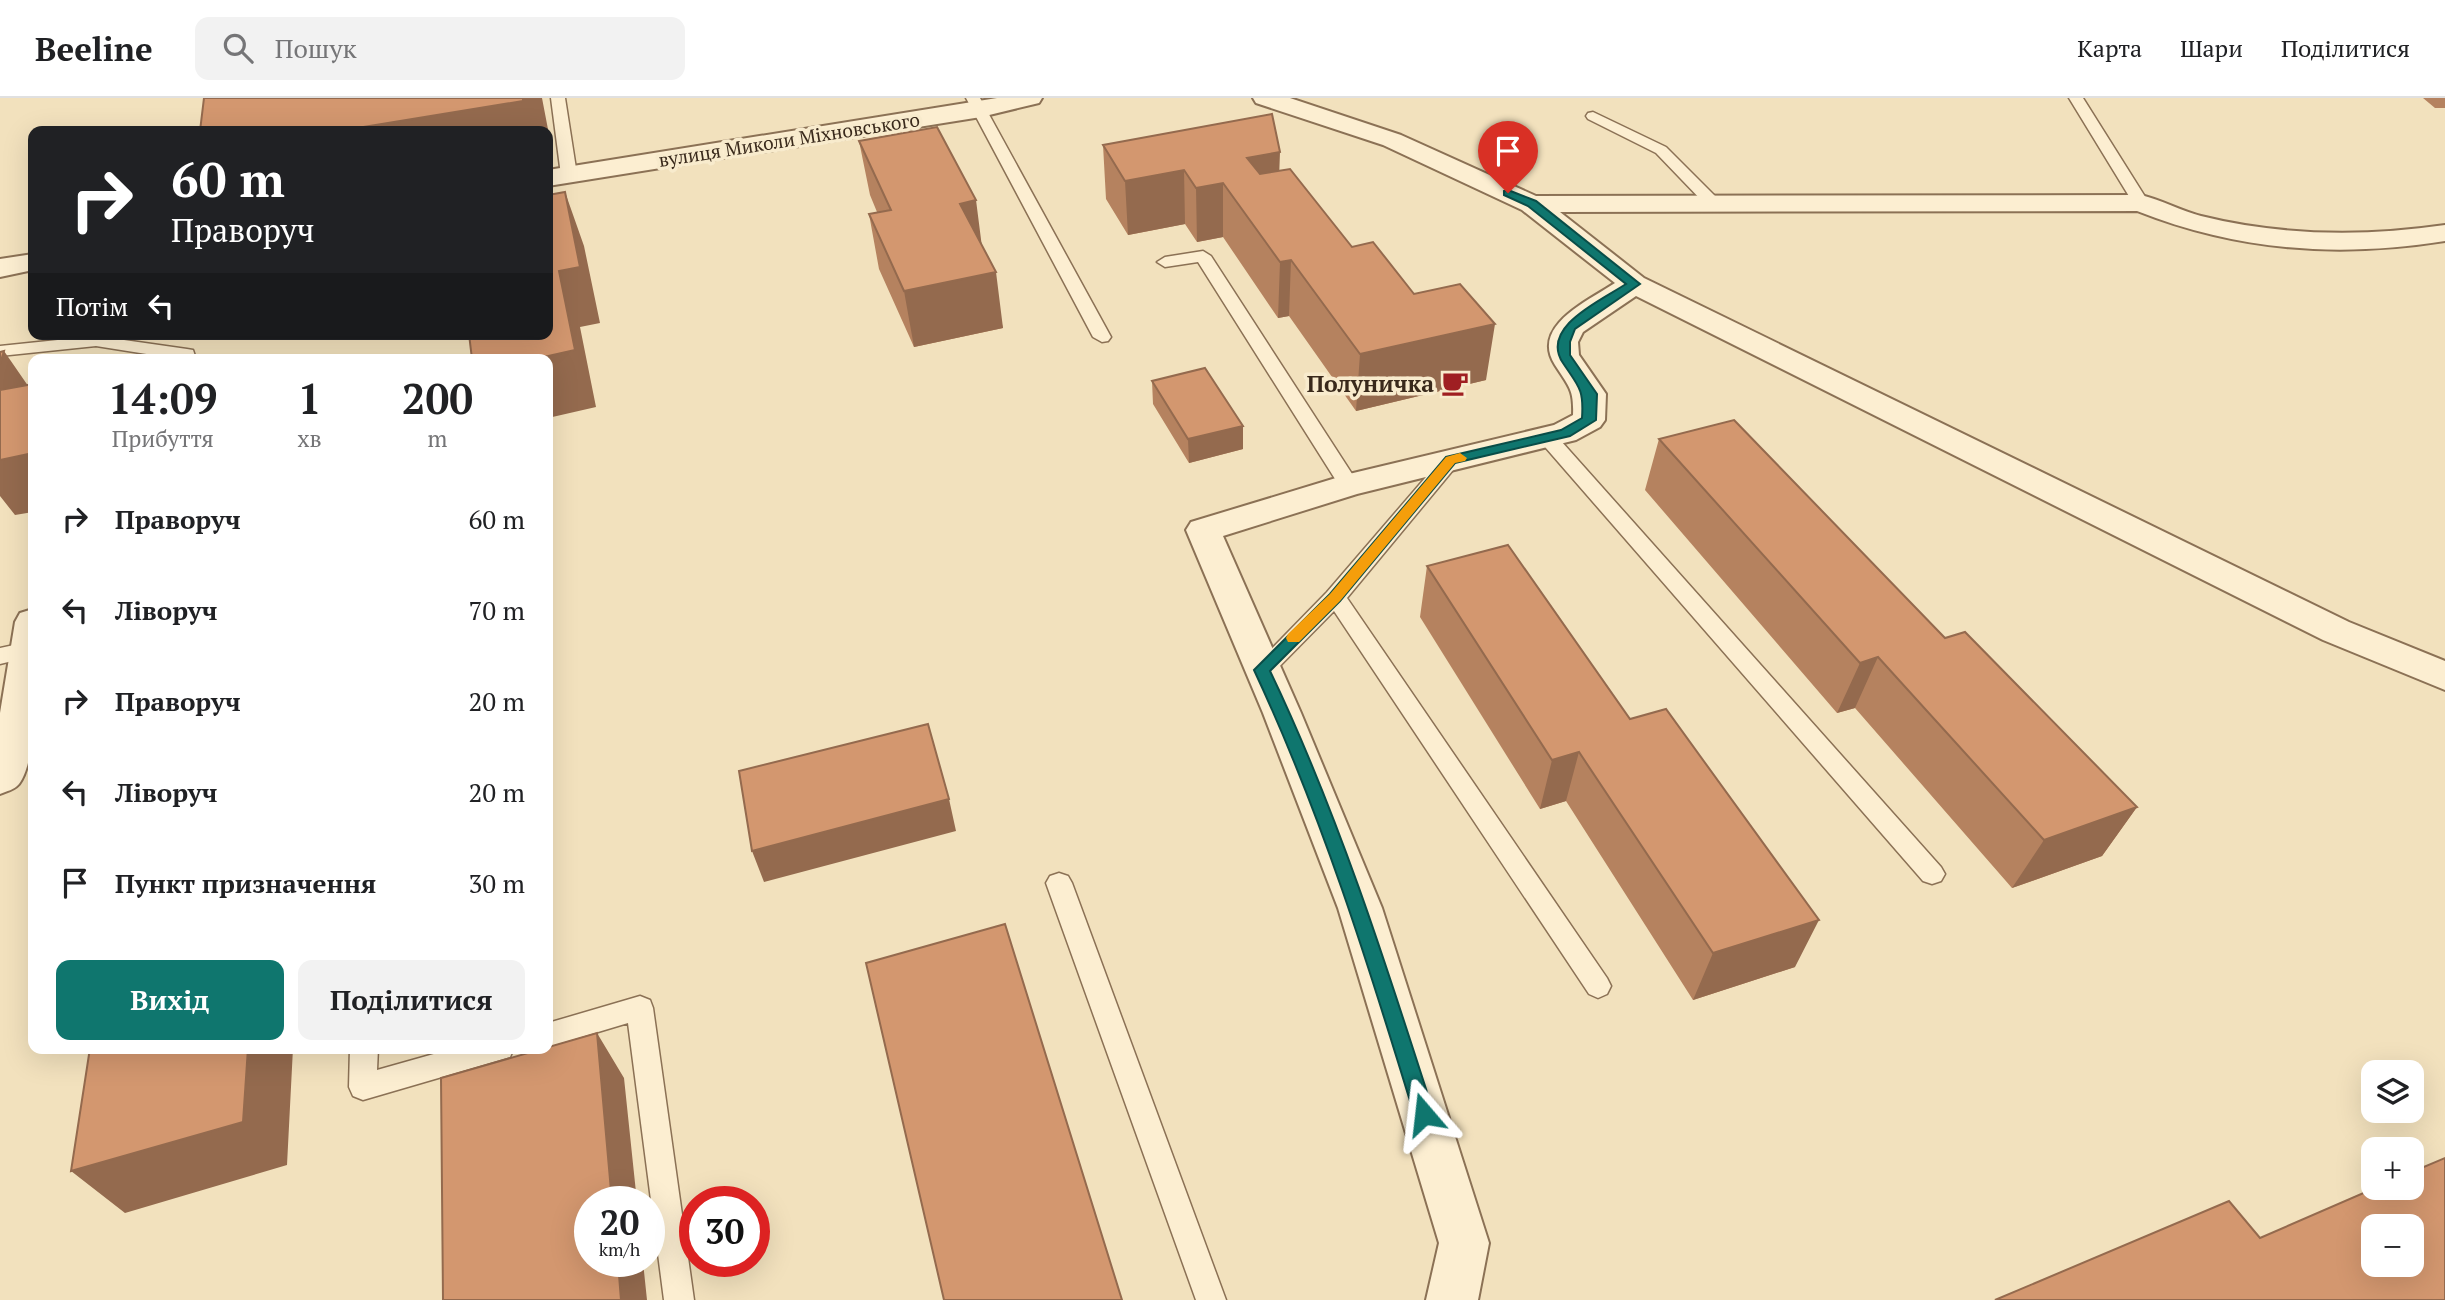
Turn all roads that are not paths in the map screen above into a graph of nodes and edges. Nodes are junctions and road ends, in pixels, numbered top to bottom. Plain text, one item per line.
1 (558, 98) edge
2 (1030, 98) edge
3 (1265, 98) edge
4 (2076, 98) edge
5 (977, 103) edge
6 (1594, 116) dead end
7 (558, 177) edge
8 (1712, 202) junction
9 (2141, 203) junction
10 (1532, 204) junction
11 (2445, 233) edge
12 (1165, 262) dead end
13 (28, 263) edge
14 (0, 268) edge
15 (1634, 284) junction
16 (1102, 337) dead end
17 (0, 351) edge
18 (187, 354) edge
19 (1546, 436) junction
20 (1451, 460) junction
21 (1349, 485) junction
22 (1335, 597) junction
23 (20, 643) edge
24 (1262, 670) junction
25 (2445, 676) edge
26 (0, 778) edge
27 (1932, 874) dead end
28 (1059, 883) dead end
29 (1598, 986) dead end
30 (553, 1034) edge
31 (364, 1054) edge
32 (479, 1054) edge
33 (679, 1300) edge
34 (1211, 1300) edge
35 (1452, 1300) edge

1 - 7 lane
2 - 5 street, вулиця Миколи Міхновського
3 - 10 street
4 - 9 lane
5 - 7 street, вулиця Миколи Міхновського
5 - 16 lane
6 - 8 lane
8 - 9 street
8 - 10 street
9 - 11 street
10 - 15 street
12 - 21 lane
13 - 14 street
15 - 19 street
15 - 25 street
17 - 18 lane
19 - 20 street
19 - 27 lane
20 - 21 street
20 - 22 lane
21 - 24 street
22 - 24 lane
22 - 29 lane
23 - 26 street
24 - 35 street
28 - 34 lane
30 - 33 lane
31 - 32 lane

